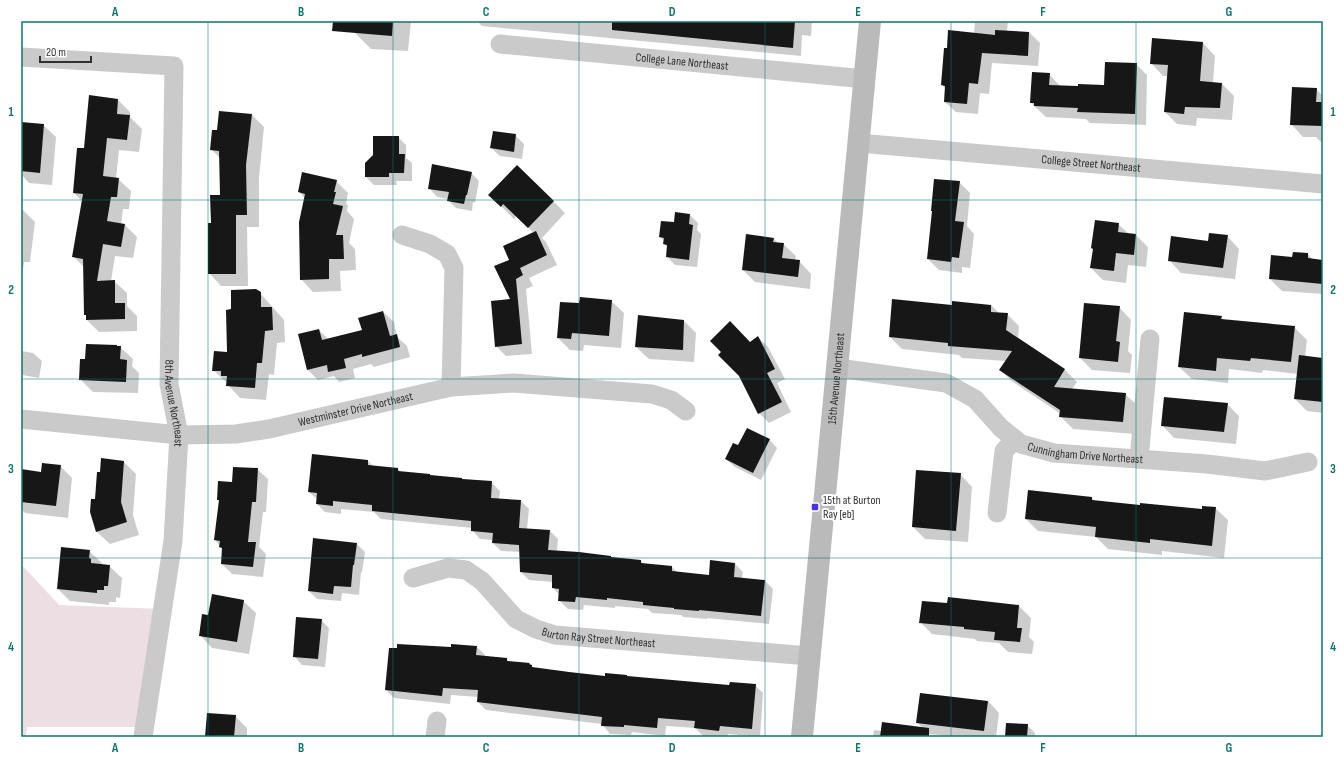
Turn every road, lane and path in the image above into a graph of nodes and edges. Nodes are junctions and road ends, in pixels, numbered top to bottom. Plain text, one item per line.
1 (870, 21) edge
2 (500, 44) dead end
3 (21, 56) edge
4 (865, 79) junction
5 (859, 143) junction
6 (1323, 184) edge
7 (402, 235) dead end
8 (1150, 339) dead end
9 (838, 368) junction
10 (451, 387) junction
11 (686, 411) dead end
12 (21, 420) edge
13 (179, 436) junction
14 (1015, 439) junction
15 (1139, 459) junction
16 (1308, 462) dead end
17 (997, 513) dead end
18 (413, 578) dead end
19 (809, 656) junction
20 (143, 737) edge
21 (802, 737) edge

1 - 4 street, 15th Avenue Northeast
2 - 4 street, College Lane Northeast
3 - 13 street, 8th Avenue Northeast
4 - 5 street, 15th Avenue Northeast
5 - 6 street, College Street Northeast
5 - 9 street, 15th Avenue Northeast
7 - 10 street
8 - 15 street
9 - 14 street, Cunningham Drive Northeast
9 - 19 street, 15th Avenue Northeast
10 - 11 street, Westminster Drive Northeast
10 - 13 street, Westminster Drive Northeast
12 - 13 street, Westminster Drive Northeast
13 - 20 street, 8th Avenue Northeast
14 - 15 street, Cunningham Drive Northeast
14 - 17 street
15 - 16 street, Cunningham Drive Northeast
18 - 19 street, Burton Ray Street Northeast
19 - 21 street, 15th Avenue Northeast

